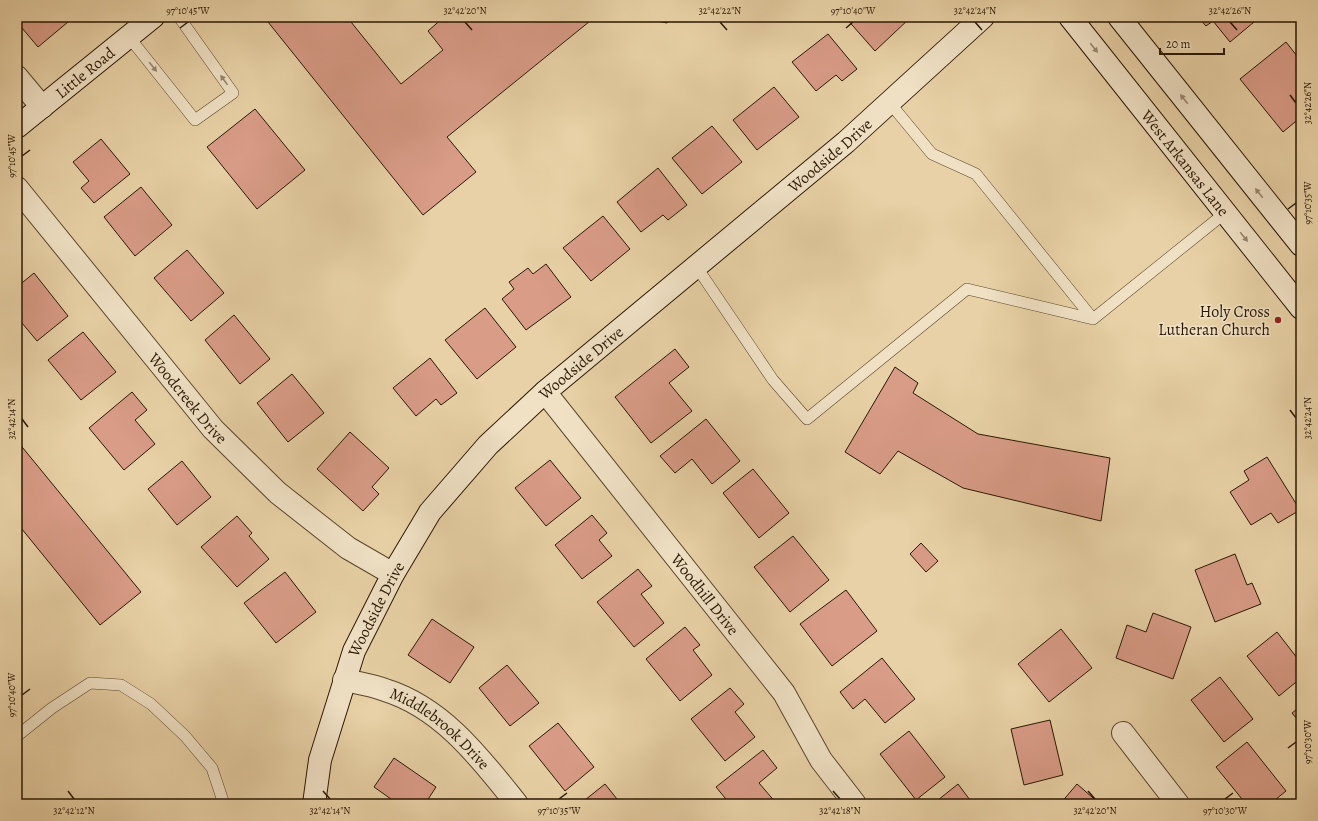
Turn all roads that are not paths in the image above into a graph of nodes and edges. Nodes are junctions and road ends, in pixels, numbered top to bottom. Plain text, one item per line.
1 (154, 17) edge
2 (179, 17) edge
3 (983, 17) edge
4 (1070, 17) edge
5 (1119, 17) edge
6 (129, 37) junction
7 (17, 77) edge
8 (889, 102) junction
9 (42, 107) junction
10 (17, 128) edge
11 (17, 188) edge
12 (1225, 213) junction
13 (1301, 245) edge
14 (696, 266) junction
15 (1301, 308) edge
16 (1093, 319) junction
17 (545, 392) junction
18 (393, 574) junction
19 (344, 680) junction
20 (1123, 733) dead end
21 (17, 736) edge
22 (224, 804) edge
23 (314, 804) edge
24 (517, 804) edge
25 (855, 804) edge
26 (1178, 804) edge

1 - 6 street, Little Road
6 -> 2 lane
3 - 8 street, Woodside Drive
4 -> 12 street, West Arkansas Lane
13 -> 5 street
6 - 9 street, Little Road
7 - 9 street
8 - 14 street, Woodside Drive
8 - 16 lane
9 - 10 street, Little Road
11 - 18 street, Woodcreek Drive
12 -> 15 street, West Arkansas Lane
12 - 16 lane
14 - 16 lane
14 - 17 street, Woodside Drive
17 - 18 street, Woodside Drive
17 - 25 street, Woodhill Drive
18 - 19 street, Woodside Drive
19 - 23 street, Woodside Drive
19 - 24 street, Middlebrook Drive
20 - 26 street
21 - 22 lane

